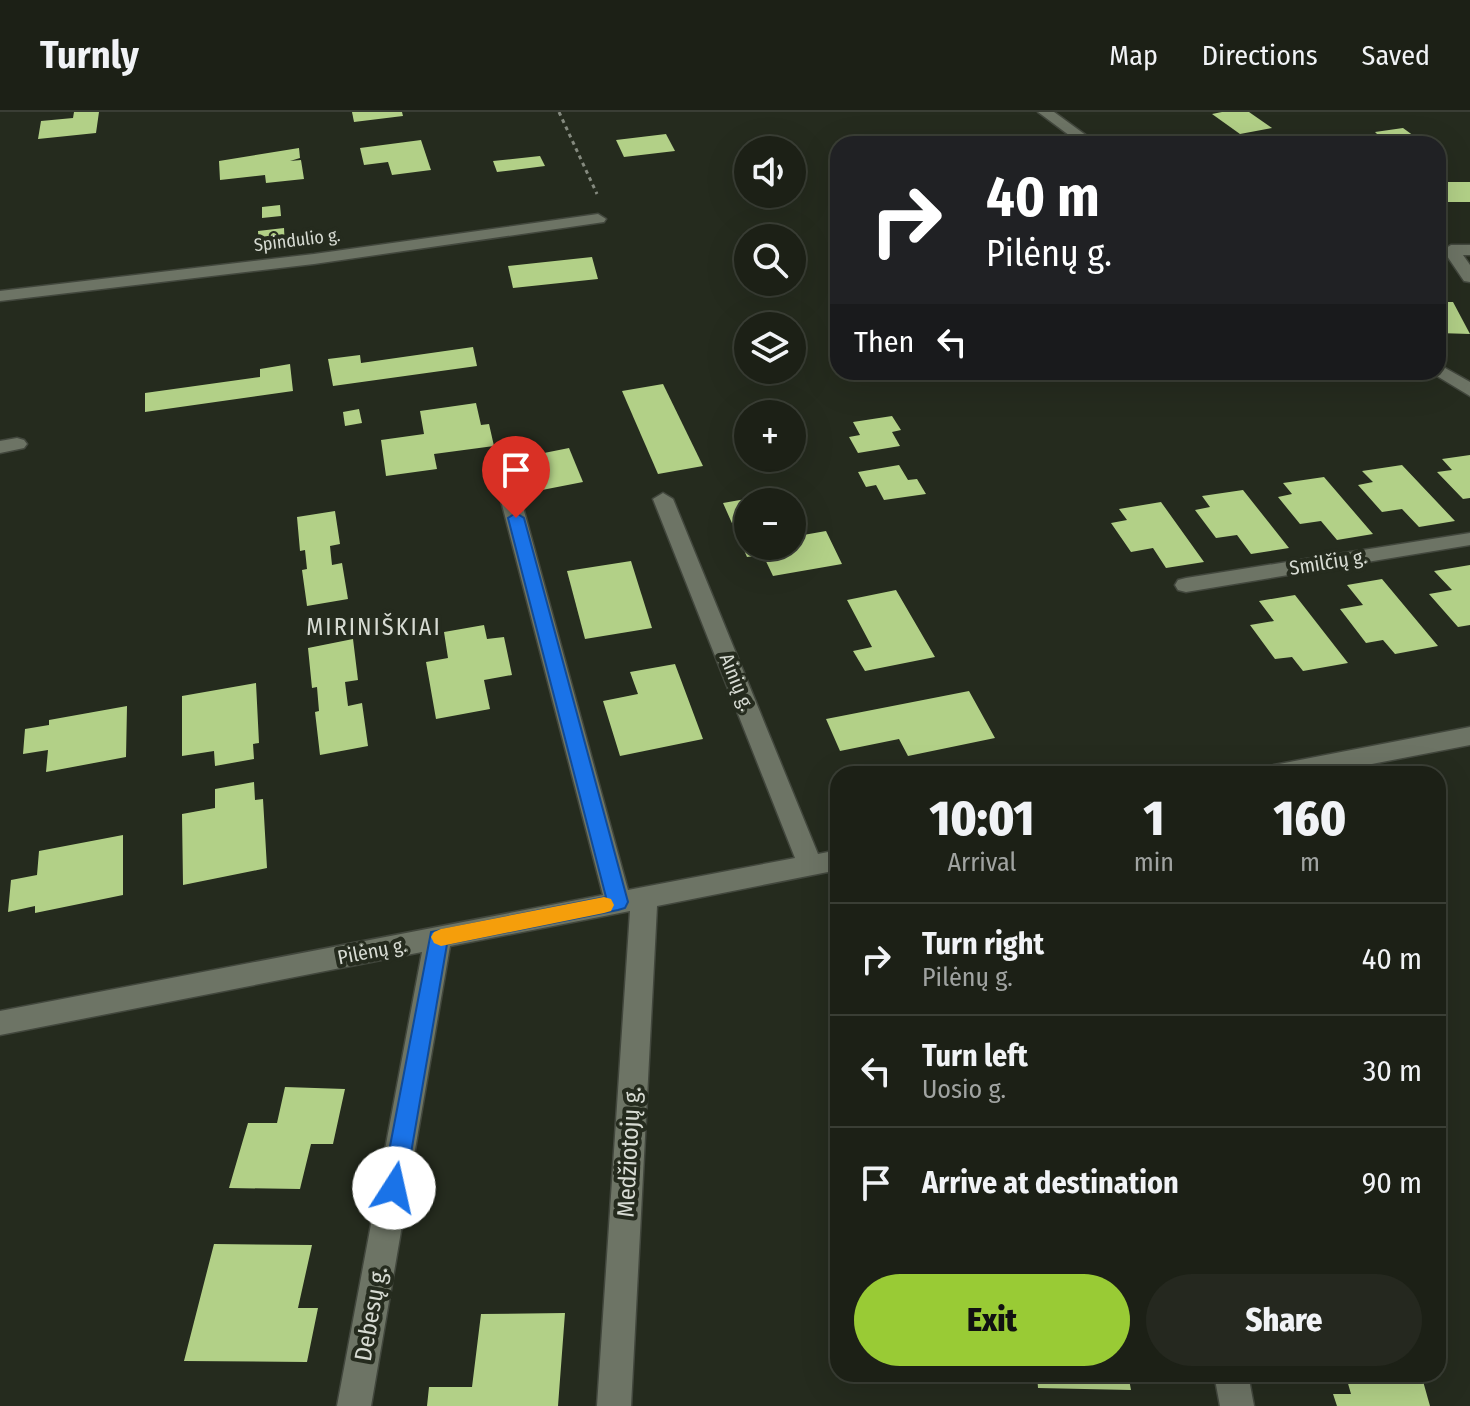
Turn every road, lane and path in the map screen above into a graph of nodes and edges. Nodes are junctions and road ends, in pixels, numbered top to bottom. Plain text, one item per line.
1 (559, 112) edge
2 (1045, 112) edge
3 (1080, 136) edge
4 (598, 219) joint
5 (1470, 250) edge
6 (1470, 277) edge
7 (0, 296) edge
8 (1446, 374) edge
9 (1470, 390) edge
10 (508, 489) dead end
11 (663, 499) dead end
12 (1470, 539) edge
13 (1186, 585) dead end
14 (1470, 736) edge
15 (1315, 766) edge
16 (830, 861) edge
17 (810, 865) junction
18 (631, 900) junction
19 (438, 938) junction
20 (0, 1023) edge
21 (1232, 1382) edge
22 (354, 1406) edge
23 (614, 1406) edge
24 (1237, 1406) edge

1 - 4 path
2 - 3 street
4 - 7 street, Spindulio g.
5 - 6 street
8 - 9 street
10 - 18 street, Medžiotojų g.
11 - 17 street, Ainių g.
12 - 13 street, Smilčių g.
14 - 15 street
16 - 17 street, Pilėnų g.
17 - 18 street, Pilėnų g.
18 - 19 street, Pilėnų g.
18 - 23 street, Medžiotojų g.
19 - 20 street, Pilėnų g.
19 - 22 street, Debesų g.
21 - 24 street

